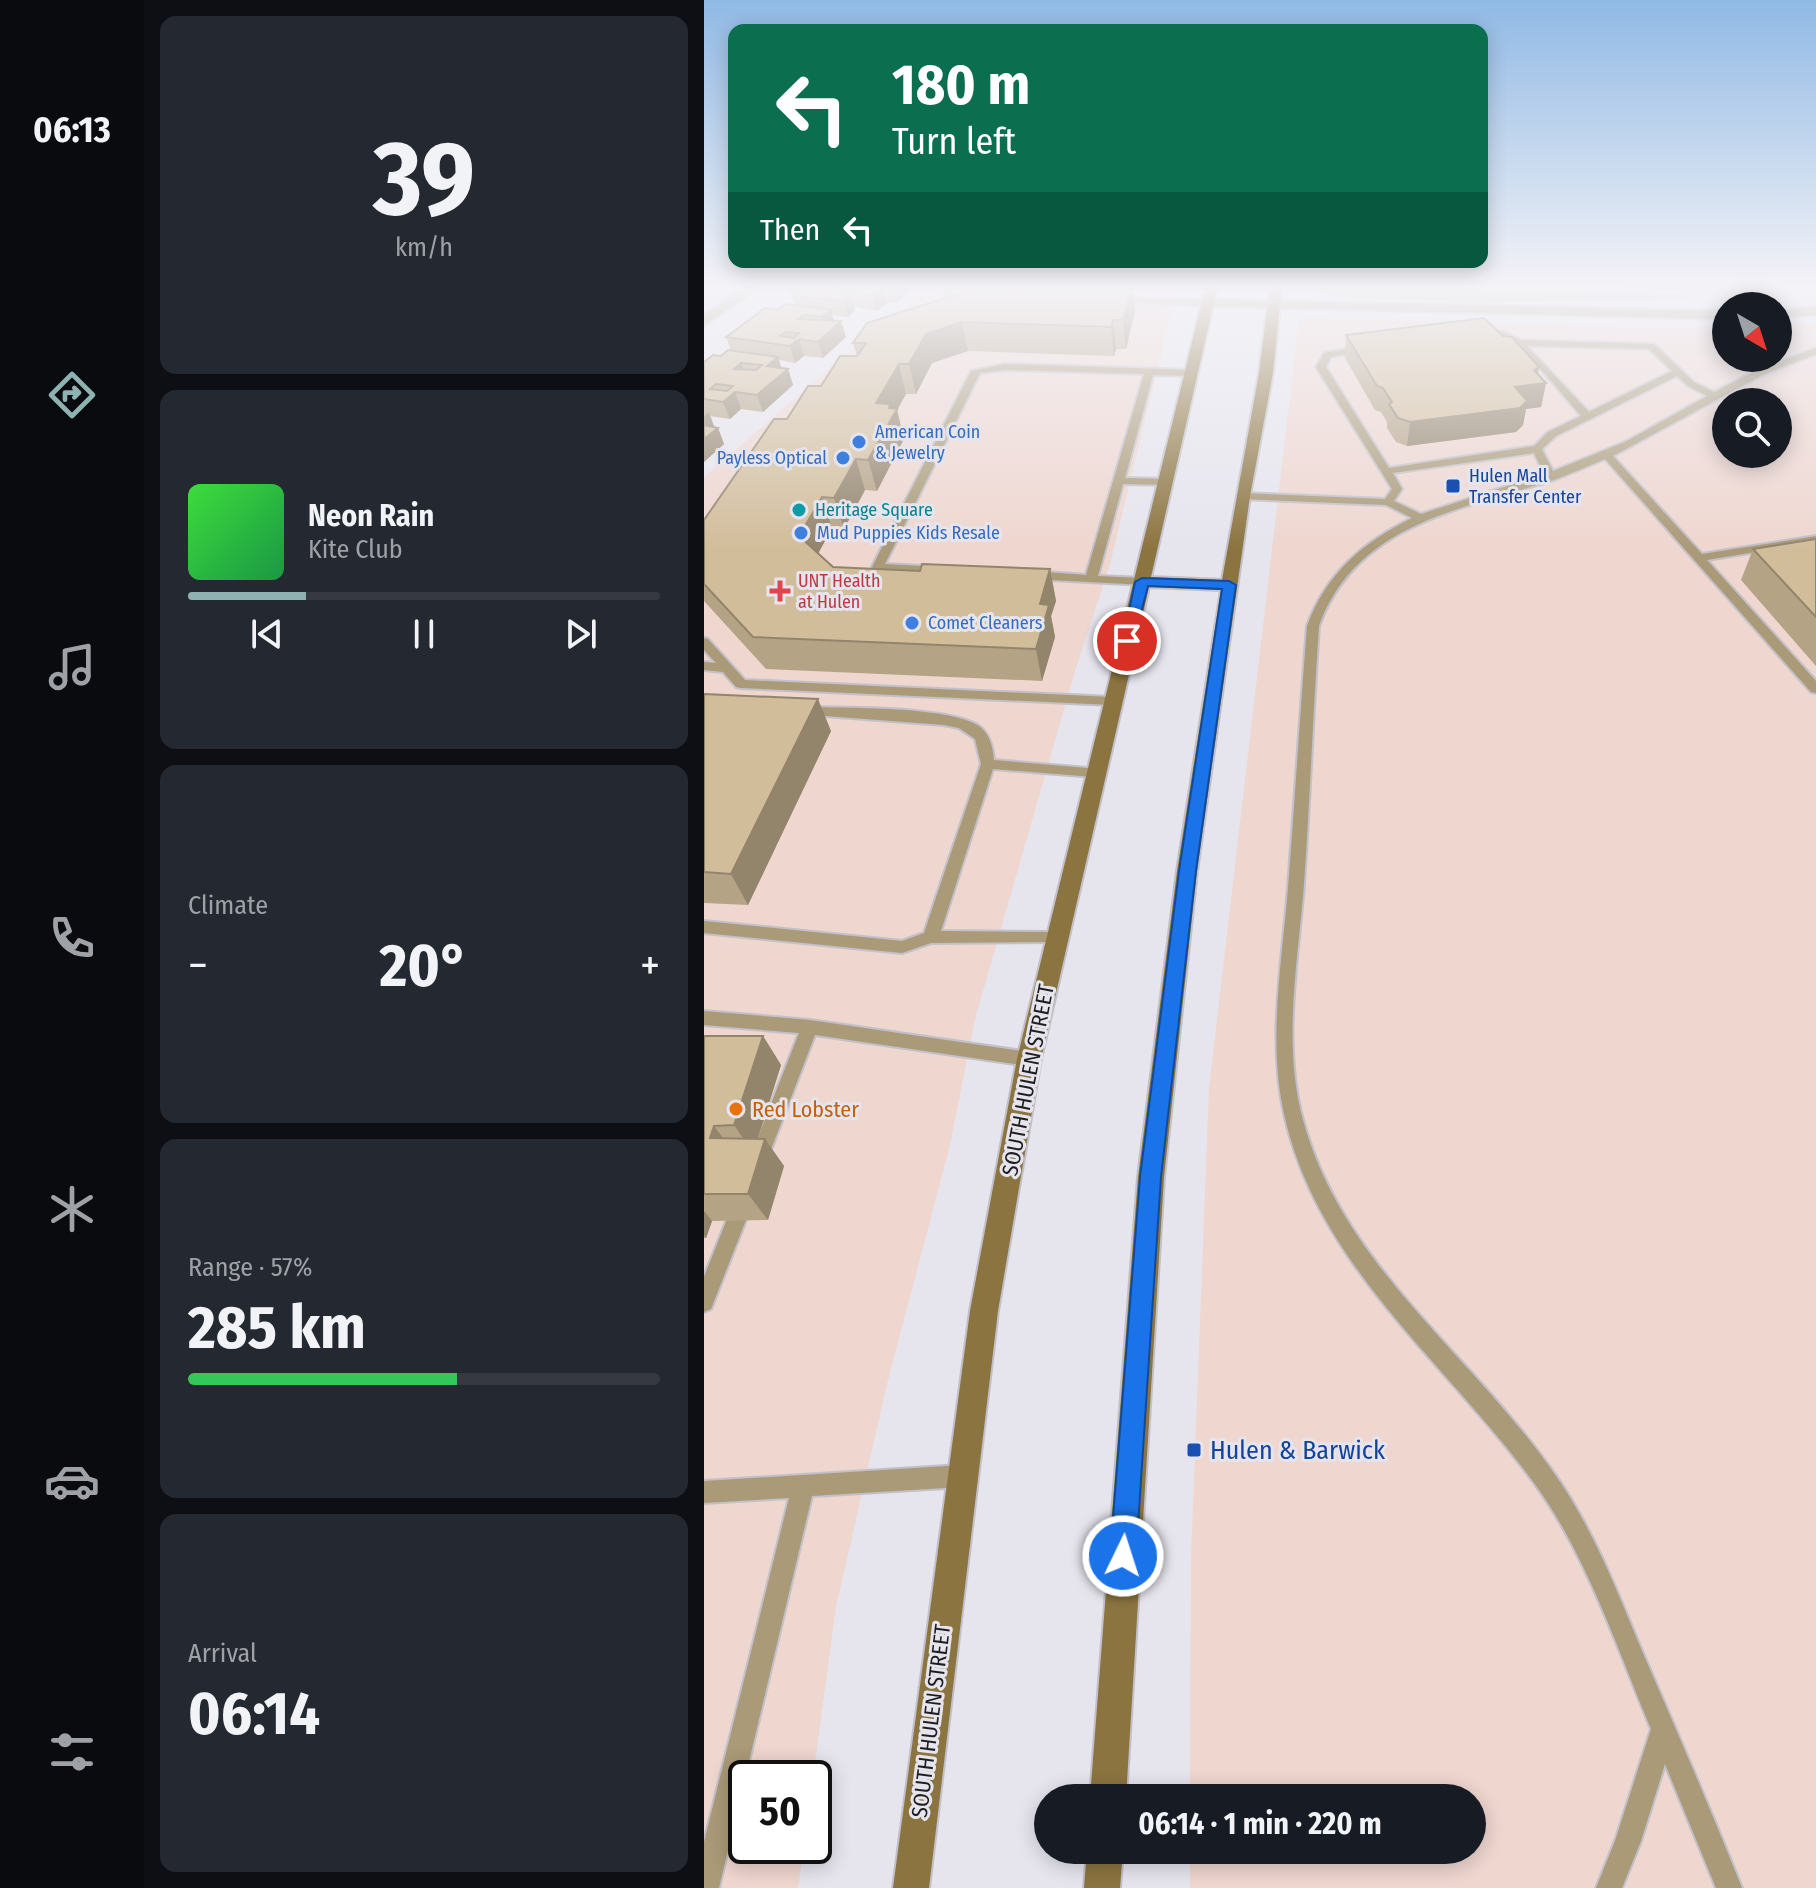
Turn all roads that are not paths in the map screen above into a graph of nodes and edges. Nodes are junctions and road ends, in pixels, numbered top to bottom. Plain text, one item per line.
1 (975, 373) edge
2 (1149, 373) edge
3 (1191, 373) edge
4 (1266, 373) edge
5 (1326, 373) edge
6 (1547, 373) edge
7 (1676, 373) edge
8 (1679, 373) edge
9 (1757, 373) edge
10 (1730, 388) edge
11 (1712, 394) edge
12 (1712, 398) edge
13 (1587, 416) junction
14 (1537, 449) junction
15 (1607, 455) junction
16 (1387, 471) junction
17 (1551, 477) junction
18 (1119, 481) junction
19 (1166, 482) junction
20 (1243, 496) junction
21 (1388, 502) junction
22 (1422, 519) junction
23 (1816, 539) edge
24 (1699, 558) junction
25 (954, 571) edge
26 (1015, 575) edge
27 (1091, 579) junction
28 (1142, 582) junction
29 (1229, 585) junction
30 (704, 642) edge
31 (704, 666) edge
32 (727, 668) junction
33 (1816, 689) edge
34 (1112, 701) junction
35 (796, 711) edge
36 (988, 764) junction
37 (1094, 772) junction
38 (704, 927) edge
39 (931, 937) junction
40 (1057, 938) junction
41 (704, 1018) edge
42 (810, 1027) junction
43 (1029, 1059) junction
44 (756, 1166) edge
45 (736, 1220) edge
46 (704, 1302) edge
47 (962, 1476) junction
48 (803, 1486) junction
49 (704, 1492) edge
50 (1664, 1728) junction
51 (1109, 1784) edge
52 (1104, 1864) edge
53 (706, 1888) edge
54 (911, 1888) edge
55 (1102, 1888) edge
56 (1609, 1888) edge
57 (1729, 1888) edge

1 - 25 lane
2 - 18 lane
3 - 19 main road, SOUTH HULEN STREET
4 - 20 main road
5 - 16 lane
6 - 13 lane
7 - 13 lane
8 - 11 lane
9 - 10 lane
12 - 15 lane
13 - 14 lane
14 - 16 lane
14 - 17 lane
15 - 17 lane
15 - 24 lane
16 - 21 lane
17 - 22 lane
18 - 19 lane
18 - 27 lane
19 - 28 main road, SOUTH HULEN STREET
20 - 21 lane
20 - 29 main road
21 - 22 lane
22 - 50 lane
23 - 24 lane
24 - 33 lane
26 - 27 lane
27 - 28 lane
28 - 29 main road
28 - 34 main road, SOUTH HULEN STREET
29 - 51 main road
30 - 32 lane
31 - 32 lane
32 - 34 lane
34 - 37 main road, SOUTH HULEN STREET
35 - 36 lane
36 - 37 lane
36 - 39 lane
37 - 40 main road, SOUTH HULEN STREET
38 - 39 lane
39 - 40 lane
40 - 43 main road, SOUTH HULEN STREET
41 - 42 lane
42 - 43 lane
42 - 44 lane
43 - 47 main road, SOUTH HULEN STREET
45 - 46 lane
47 - 48 lane
47 - 54 main road, SOUTH HULEN STREET
48 - 49 lane
48 - 53 lane
50 - 56 lane
50 - 57 lane
52 - 55 main road

